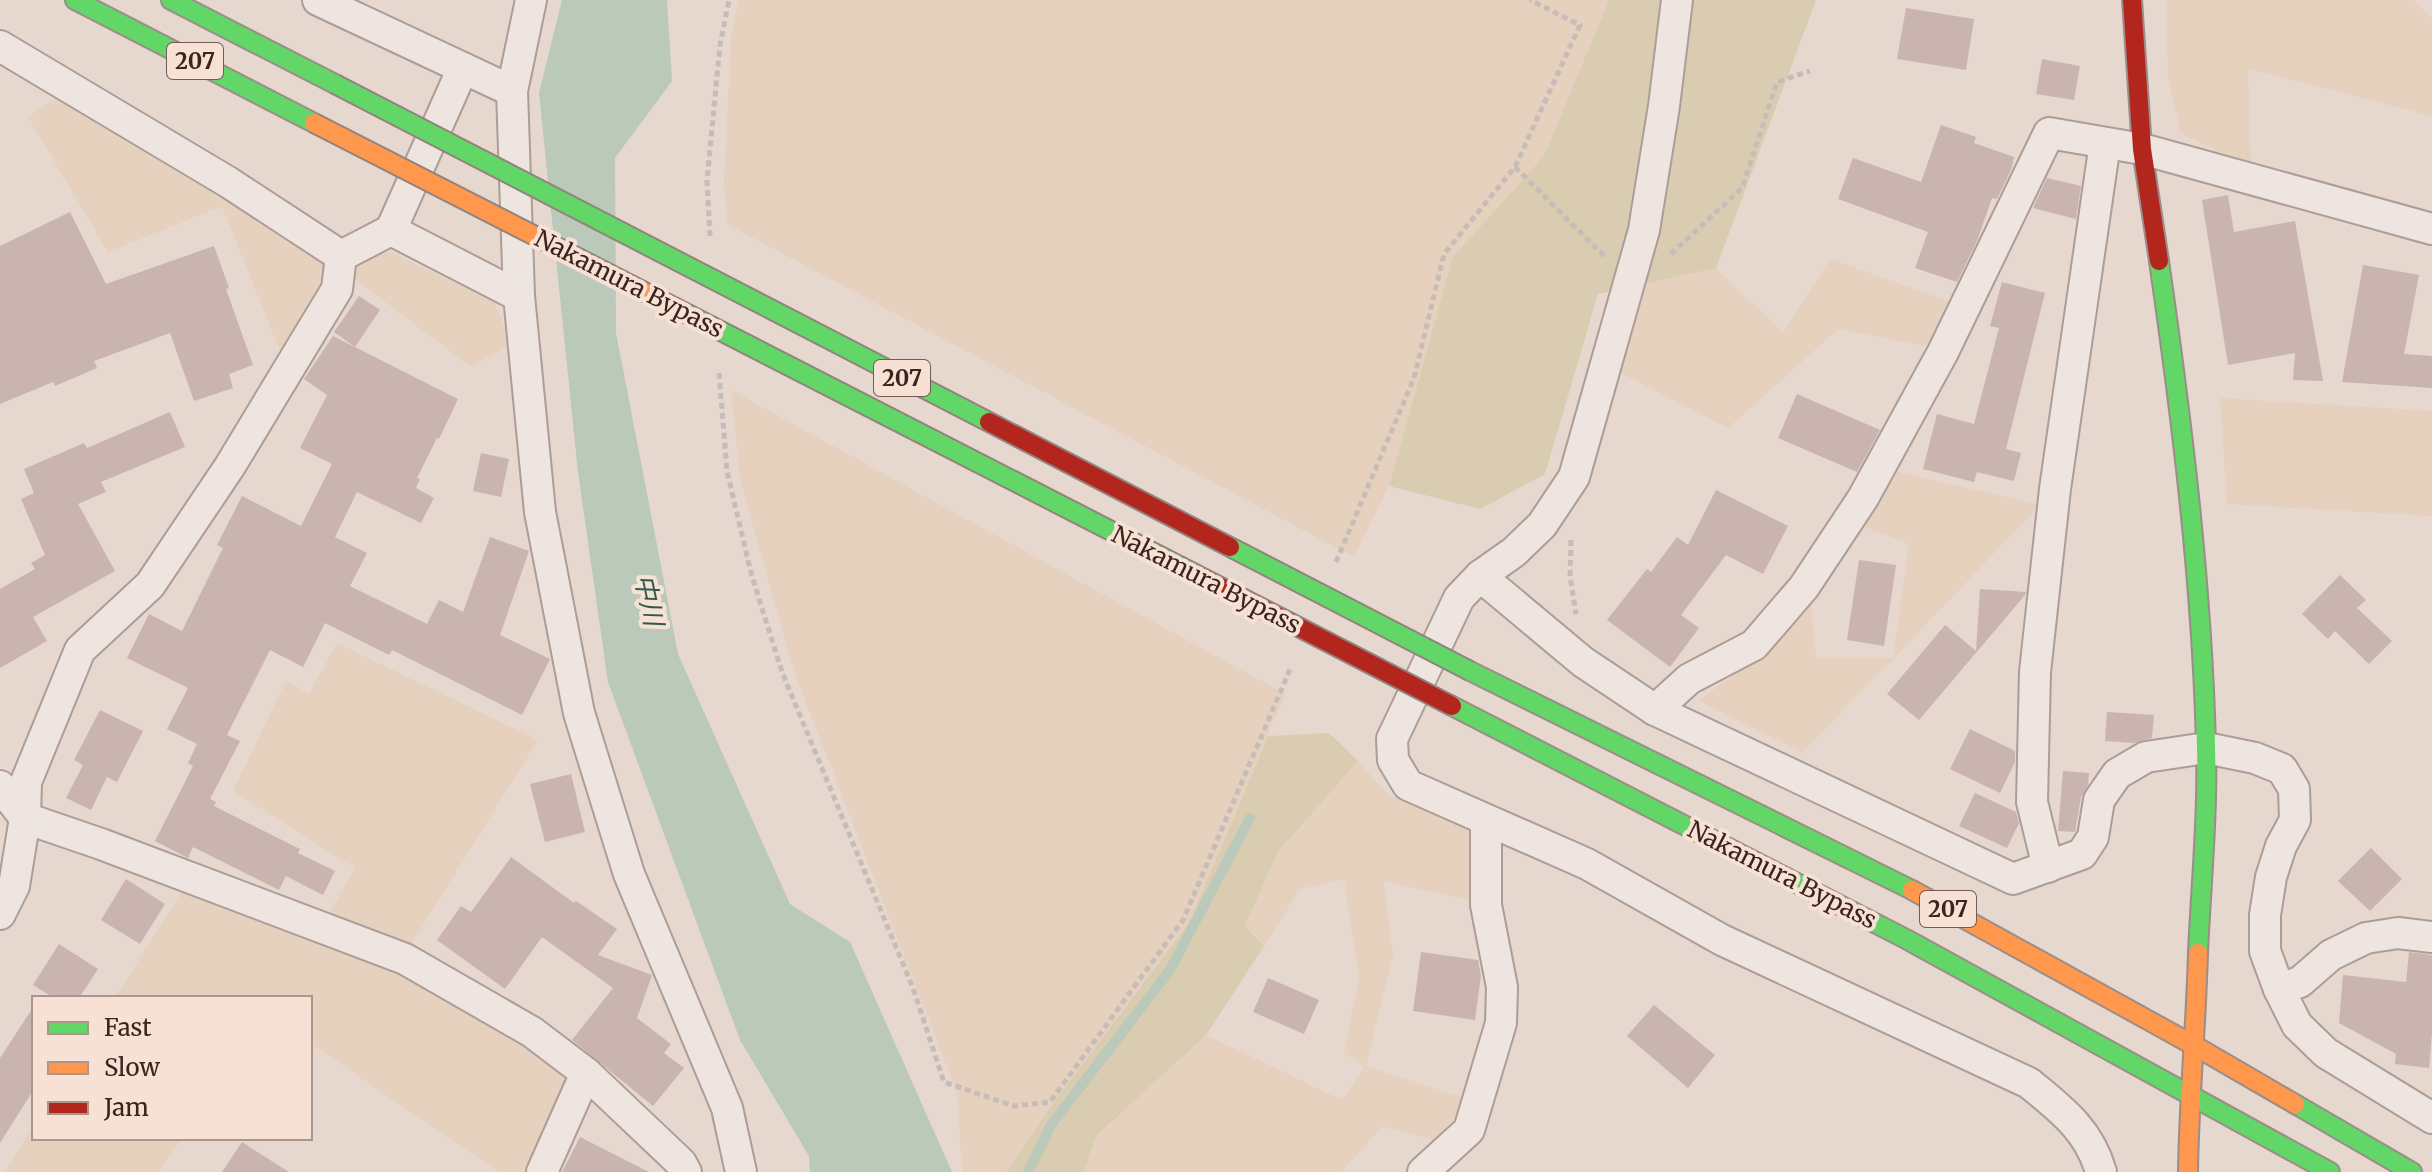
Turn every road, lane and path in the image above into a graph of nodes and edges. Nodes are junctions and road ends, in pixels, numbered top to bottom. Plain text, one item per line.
1 (75, 0) edge
2 (171, 0) edge
3 (318, 0) edge
4 (531, 0) edge
5 (729, 0) edge
6 (1530, 0) edge
7 (1677, 0) edge
8 (2132, 0) edge
9 (0, 46) edge
10 (463, 68) junction
11 (512, 91) junction
12 (2105, 143) junction
13 (2142, 149) junction
14 (2432, 229) edge
15 (391, 230) junction
16 (711, 243) dead end
17 (341, 256) junction
18 (519, 296) junction
19 (718, 366) dead end
20 (1571, 533) dead end
21 (1333, 568) dead end
22 (1480, 576) junction
23 (1296, 656) dead end
24 (1583, 662) junction
25 (1655, 710) junction
26 (2206, 748) junction
27 (0, 786) edge
28 (25, 818) junction
29 (1486, 821) junction
30 (2048, 867) junction
31 (0, 914) edge
32 (2432, 937) edge
33 (2279, 989) junction
34 (2195, 1046) junction
35 (586, 1073) junction
36 (2189, 1094) junction
37 (2432, 1118) edge
38 (542, 1172) edge
39 (686, 1172) edge
40 (741, 1172) edge
41 (1423, 1172) edge
42 (2101, 1172) edge
43 (2188, 1172) edge
44 (2330, 1172) edge
45 (2412, 1172) edge

1 - 36 main road, Nakamura Bypass / 207, bridge
2 - 34 main road, Nakamura Bypass / 207, bridge
3 - 10 street
4 - 11 street
5 - 16 path
6 - 21 path
7 - 22 street
8 - 13 main road
9 - 17 street
10 - 11 street
10 - 15 street
11 - 18 street
12 - 13 street
12 - 25 street
12 - 30 street
13 - 14 street
13 - 26 main road
15 - 17 street
15 - 18 street
17 - 28 street
18 - 40 street
19 - 23 path
20 - 24 path
22 - 24 street
22 - 29 street
24 - 25 street
25 - 30 street
26 - 30 street
26 - 33 street
26 - 34 main road
27 - 28 street
28 - 31 street
28 - 35 street
29 - 41 street
29 - 42 street
32 - 33 street
33 - 37 street
34 - 36 main road
34 - 45 main road, Nakamura Bypass / 207
35 - 38 street
35 - 39 street
36 - 43 main road
36 - 44 main road, Nakamura Bypass / 207

